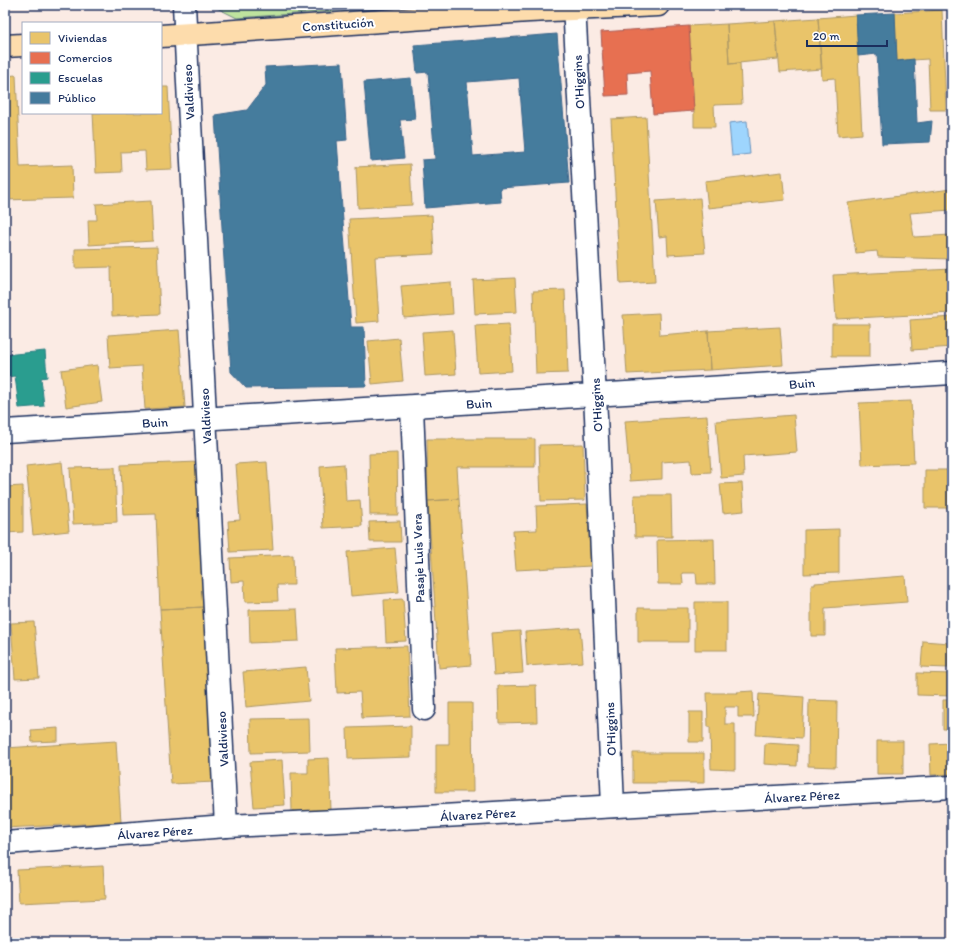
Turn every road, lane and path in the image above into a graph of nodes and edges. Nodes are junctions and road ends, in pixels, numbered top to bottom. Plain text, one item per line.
1 (184, 5) edge
2 (658, 5) edge
3 (574, 7) edge
4 (185, 35) junction
5 (162, 36) edge
6 (22, 45) edge
7 (5, 46) edge
8 (952, 373) edge
9 (596, 396) junction
10 (412, 406) junction
11 (205, 419) junction
12 (5, 431) edge
13 (424, 709) dead end
14 (952, 788) edge
15 (613, 806) junction
16 (226, 826) junction
17 (5, 843) edge

1 - 4 street, Valdivieso
2 - 3 main road, Constitución
3 - 4 main road, Constitución
3 - 9 street, O'Higgins
4 - 5 main road, Constitución
4 - 11 street, Valdivieso
6 - 7 main road
8 - 9 street, Buin
9 - 10 street, Buin
9 - 15 street, O'Higgins
10 - 11 street, Buin
10 - 13 street, Pasaje Luis Vera
11 - 12 street, Buin
11 - 16 street, Valdivieso
14 - 15 street, Álvarez Pérez
15 - 16 street, Álvarez Pérez
16 - 17 street, Álvarez Pérez

